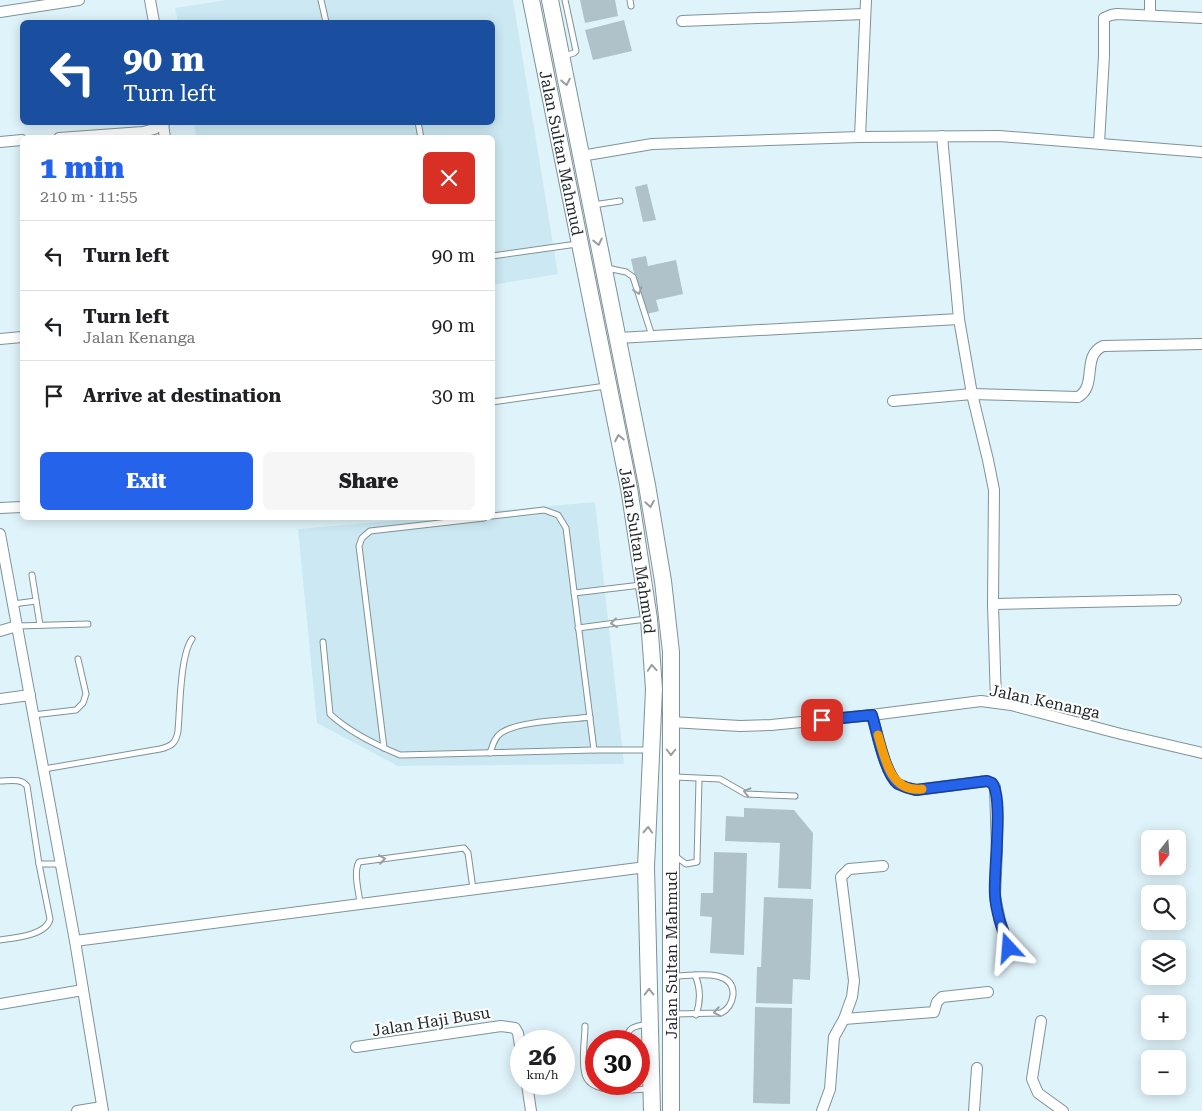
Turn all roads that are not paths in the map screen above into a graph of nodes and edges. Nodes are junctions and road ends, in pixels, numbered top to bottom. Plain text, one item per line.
1 (79, 0) edge
2 (150, 0) edge
3 (321, 0) edge
4 (531, 0) edge
5 (556, 0) edge
6 (866, 0) edge
7 (1150, 0) edge
8 (0, 12) edge
9 (864, 14) junction
10 (1150, 15) junction
11 (1202, 18) edge
12 (154, 20) edge
13 (326, 20) edge
14 (682, 21) dead end
15 (159, 125) edge
16 (101, 135) edge
17 (860, 136) junction
18 (942, 136) junction
19 (20, 140) edge
20 (0, 142) edge
21 (1099, 143) junction
22 (1202, 152) edge
23 (580, 156) junction
24 (620, 201) dead end
25 (591, 205) junction
26 (580, 244) junction
27 (495, 256) edge
28 (604, 268) junction
29 (959, 319) junction
30 (652, 336) junction
31 (20, 337) edge
32 (618, 338) junction
33 (0, 339) edge
34 (1202, 344) edge
35 (609, 385) junction
36 (972, 394) junction
37 (894, 401) dead end
38 (495, 402) edge
39 (20, 507) edge
40 (0, 508) edge
41 (495, 516) edge
42 (466, 520) edge
43 (0, 534) edge
44 (32, 575) dead end
45 (644, 584) junction
46 (574, 593) junction
47 (1176, 600) dead end
48 (36, 601) junction
49 (13, 604) junction
50 (993, 604) junction
51 (649, 618) junction
52 (88, 624) dead end
53 (40, 625) junction
54 (17, 626) junction
55 (578, 628) junction
56 (0, 631) edge
57 (192, 639) dead end
58 (324, 642) dead end
59 (78, 659) dead end
60 (30, 696) junction
61 (0, 699) edge
62 (996, 702) junction
63 (34, 715) junction
64 (872, 715) junction
65 (590, 717) junction
66 (671, 722) junction
67 (384, 748) junction
68 (594, 750) junction
69 (652, 750) junction
70 (490, 752) junction
71 (1202, 753) edge
72 (43, 769) junction
73 (671, 777) junction
74 (699, 779) junction
75 (0, 781) edge
76 (795, 796) dead end
77 (671, 852) junction
78 (39, 864) junction
79 (61, 864) junction
80 (883, 866) dead end
81 (646, 867) junction
82 (473, 890) junction
83 (360, 904) junction
84 (0, 940) edge
85 (75, 941) junction
86 (1009, 948) dead end
87 (671, 976) junction
88 (695, 976) junction
89 (83, 990) junction
90 (988, 992) dead end
91 (0, 1004) edge
92 (671, 1014) junction
93 (696, 1015) junction
94 (844, 1019) junction
95 (1041, 1022) dead end
96 (650, 1024) junction
97 (585, 1026) dead end
98 (516, 1030) edge
99 (585, 1030) edge
100 (630, 1030) edge
101 (356, 1047) dead end
102 (977, 1068) dead end
103 (651, 1089) joint
104 (529, 1095) edge
105 (103, 1109) edge
106 (77, 1111) edge
107 (531, 1111) edge
108 (652, 1111) edge
109 (671, 1111) edge
110 (822, 1111) edge
111 (974, 1111) edge
112 (1063, 1111) edge

1 - 8 street
2 - 12 street
3 - 13 lane
4 - 26 highway, Jalan Sultan Mahmud
5 -> 23 highway, Jalan Sultan Mahmud
6 - 9 street
7 - 10 street
9 - 14 street
9 - 17 street
10 - 11 street
10 - 21 street
15 - 16 street
17 - 18 street
17 - 23 street
18 - 21 street
18 - 29 street
19 - 20 street
21 - 22 street
23 - 25 highway, Jalan Sultan Mahmud
24 - 25 lane
25 -> 28 highway, Jalan Sultan Mahmud
26 - 27 lane
26 - 35 highway, Jalan Sultan Mahmud
28 -> 30 lane
28 - 32 highway, Jalan Sultan Mahmud
29 - 30 street
29 - 36 street
30 - 32 street
31 - 33 street
32 -> 66 highway, Jalan Sultan Mahmud
34 - 36 street
35 - 38 lane
45 -> 35 highway, Jalan Sultan Mahmud
36 - 37 street
36 - 50 street
39 - 40 street
41 - 46 lane
42 - 67 lane
43 - 49 street
44 - 48 lane
45 - 46 lane
45 - 51 highway, Jalan Sultan Mahmud
46 - 55 lane
47 - 50 street
48 - 49 lane
48 - 53 lane
49 - 54 street
50 - 62 street
51 -> 55 lane
69 -> 51 highway, Jalan Sultan Mahmud
52 - 53 lane
53 - 54 lane
54 - 56 street
54 - 60 street
55 - 65 lane
57 - 72 lane
58 - 67 lane
59 - 63 lane
60 - 61 street
60 - 63 street
62 - 64 street, Jalan Kenanga
62 - 71 street, Jalan Kenanga
63 - 72 street
64 - 66 street, Jalan Kenanga
64 - 86 street
65 - 68 lane
65 - 70 lane
66 -> 73 highway, Jalan Sultan Mahmud
67 - 70 lane
68 - 69 lane
68 - 70 lane
81 -> 69 highway, Jalan Sultan Mahmud
72 - 79 street
73 - 74 lane
73 - 77 highway, Jalan Sultan Mahmud
76 -> 74 lane
74 - 77 lane
75 - 78 lane
77 - 87 highway, Jalan Sultan Mahmud
78 - 79 lane
78 - 84 lane
79 - 85 street
80 - 94 street
81 - 82 street
96 -> 81 highway, Jalan Sultan Mahmud
82 - 83 street
83 -> 82 lane
83 - 85 street
85 - 89 street
87 - 88 lane
87 - 92 highway, Jalan Sultan Mahmud
88 - 93 lane
88 -> 93 lane
89 - 91 street
89 - 105 street
90 - 94 street
92 - 93 lane
92 - 109 highway, Jalan Sultan Mahmud
94 - 110 street
95 - 112 street
96 - 100 lane
96 - 103 highway, Jalan Sultan Mahmud
97 - 99 lane
98 - 101 street, Jalan Haji Busu
102 - 111 street
103 - 108 highway, Jalan Sultan Mahmud
104 - 107 street
105 - 106 street

